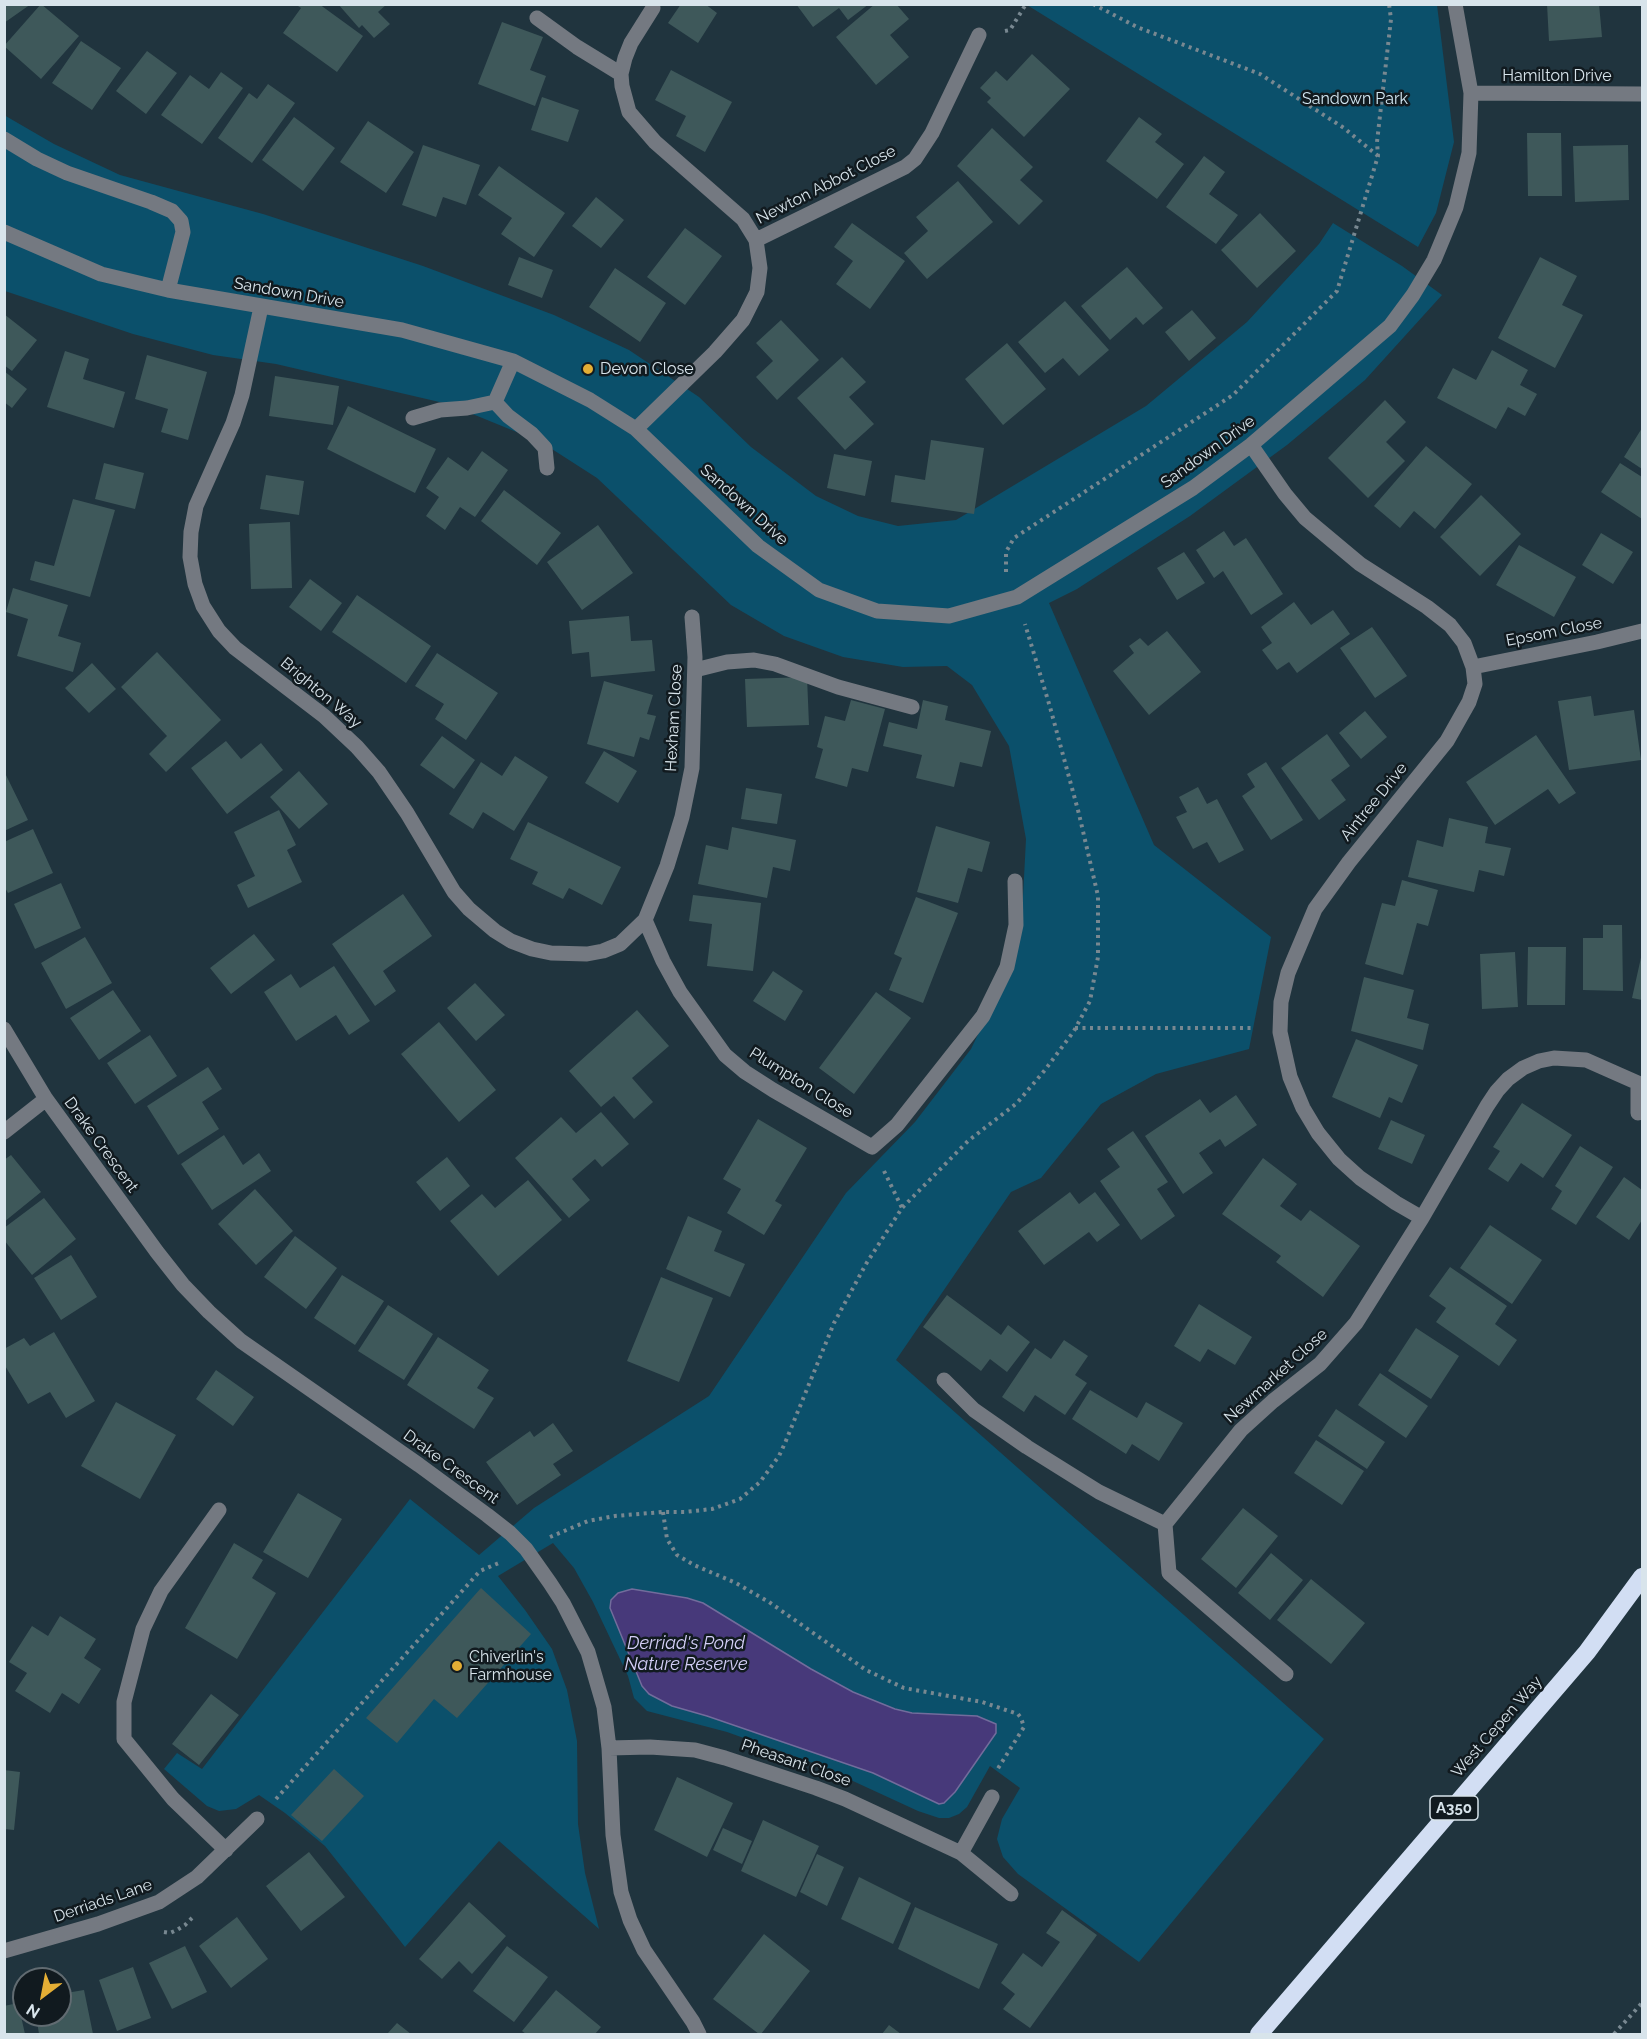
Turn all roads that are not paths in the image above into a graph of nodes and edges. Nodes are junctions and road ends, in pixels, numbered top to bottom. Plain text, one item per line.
1 (1455, 4) edge
2 (653, 8) dead end
3 (537, 18) dead end
4 (979, 35) dead end
5 (621, 74) junction
6 (1471, 93) junction
7 (1642, 94) edge
8 (4, 139) edge
9 (5, 234) edge
10 (756, 240) junction
11 (168, 290) junction
12 (261, 307) junction
13 (513, 361) junction
14 (495, 402) junction
15 (413, 418) dead end
16 (636, 429) junction
17 (1251, 445) junction
18 (547, 468) dead end
19 (692, 618) dead end
20 (1642, 631) edge
21 (1473, 667) junction
22 (695, 670) junction
23 (912, 707) dead end
24 (1015, 881) dead end
25 (645, 920) junction
26 (4, 1029) edge
27 (1640, 1082) edge
28 (46, 1099) junction
29 (1638, 1113) dead end
30 (4, 1132) edge
31 (1422, 1218) junction
32 (944, 1380) dead end
33 (219, 1510) dead end
34 (1165, 1524) junction
35 (1642, 1577) edge
36 (1286, 1674) dead end
37 (609, 1748) junction
38 (992, 1797) road end
39 (258, 1819) road end
40 (226, 1850) junction
41 (961, 1853) junction
42 (1011, 1894) dead end
43 (4, 1951) edge
44 (699, 2034) edge
45 (1259, 2034) edge

1 - 6 street, Sandown Drive
2 - 5 street
3 - 5 street
4 - 10 street, Newton Abbot Close
5 - 10 street
6 - 7 street, Hamilton Drive
6 - 17 street, Sandown Drive
8 - 11 street
9 - 11 street, Sandown Drive
10 - 16 street
11 - 12 street, Sandown Drive
12 - 13 street, Sandown Drive
12 - 25 street, Brighton Way
13 - 14 street
13 - 16 street, Sandown Drive
14 - 15 street
14 - 18 street
16 - 17 street, Sandown Drive
17 - 21 street, Aintree Drive
19 - 22 street, Hexham Close
20 - 21 street, Epsom Close
21 - 31 street, Aintree Drive
22 - 23 street
22 - 25 street, Hexham Close
24 - 25 street, Plumpton Close
26 - 28 street, Drake Crescent
27 - 29 street
27 - 31 street, Newmarket Close
28 - 30 street
28 - 37 street, Drake Crescent
31 - 34 street, Newmarket Close
32 - 34 street
33 - 40 street
34 - 36 street
35 - 45 highway, West Cepen Way / A350
37 - 41 street, Pheasant Close
37 - 44 street, Drake Crescent
38 - 41 street
39 - 40 street, Derriads Lane
40 - 43 street, Derriads Lane
41 - 42 street, Pheasant Close

